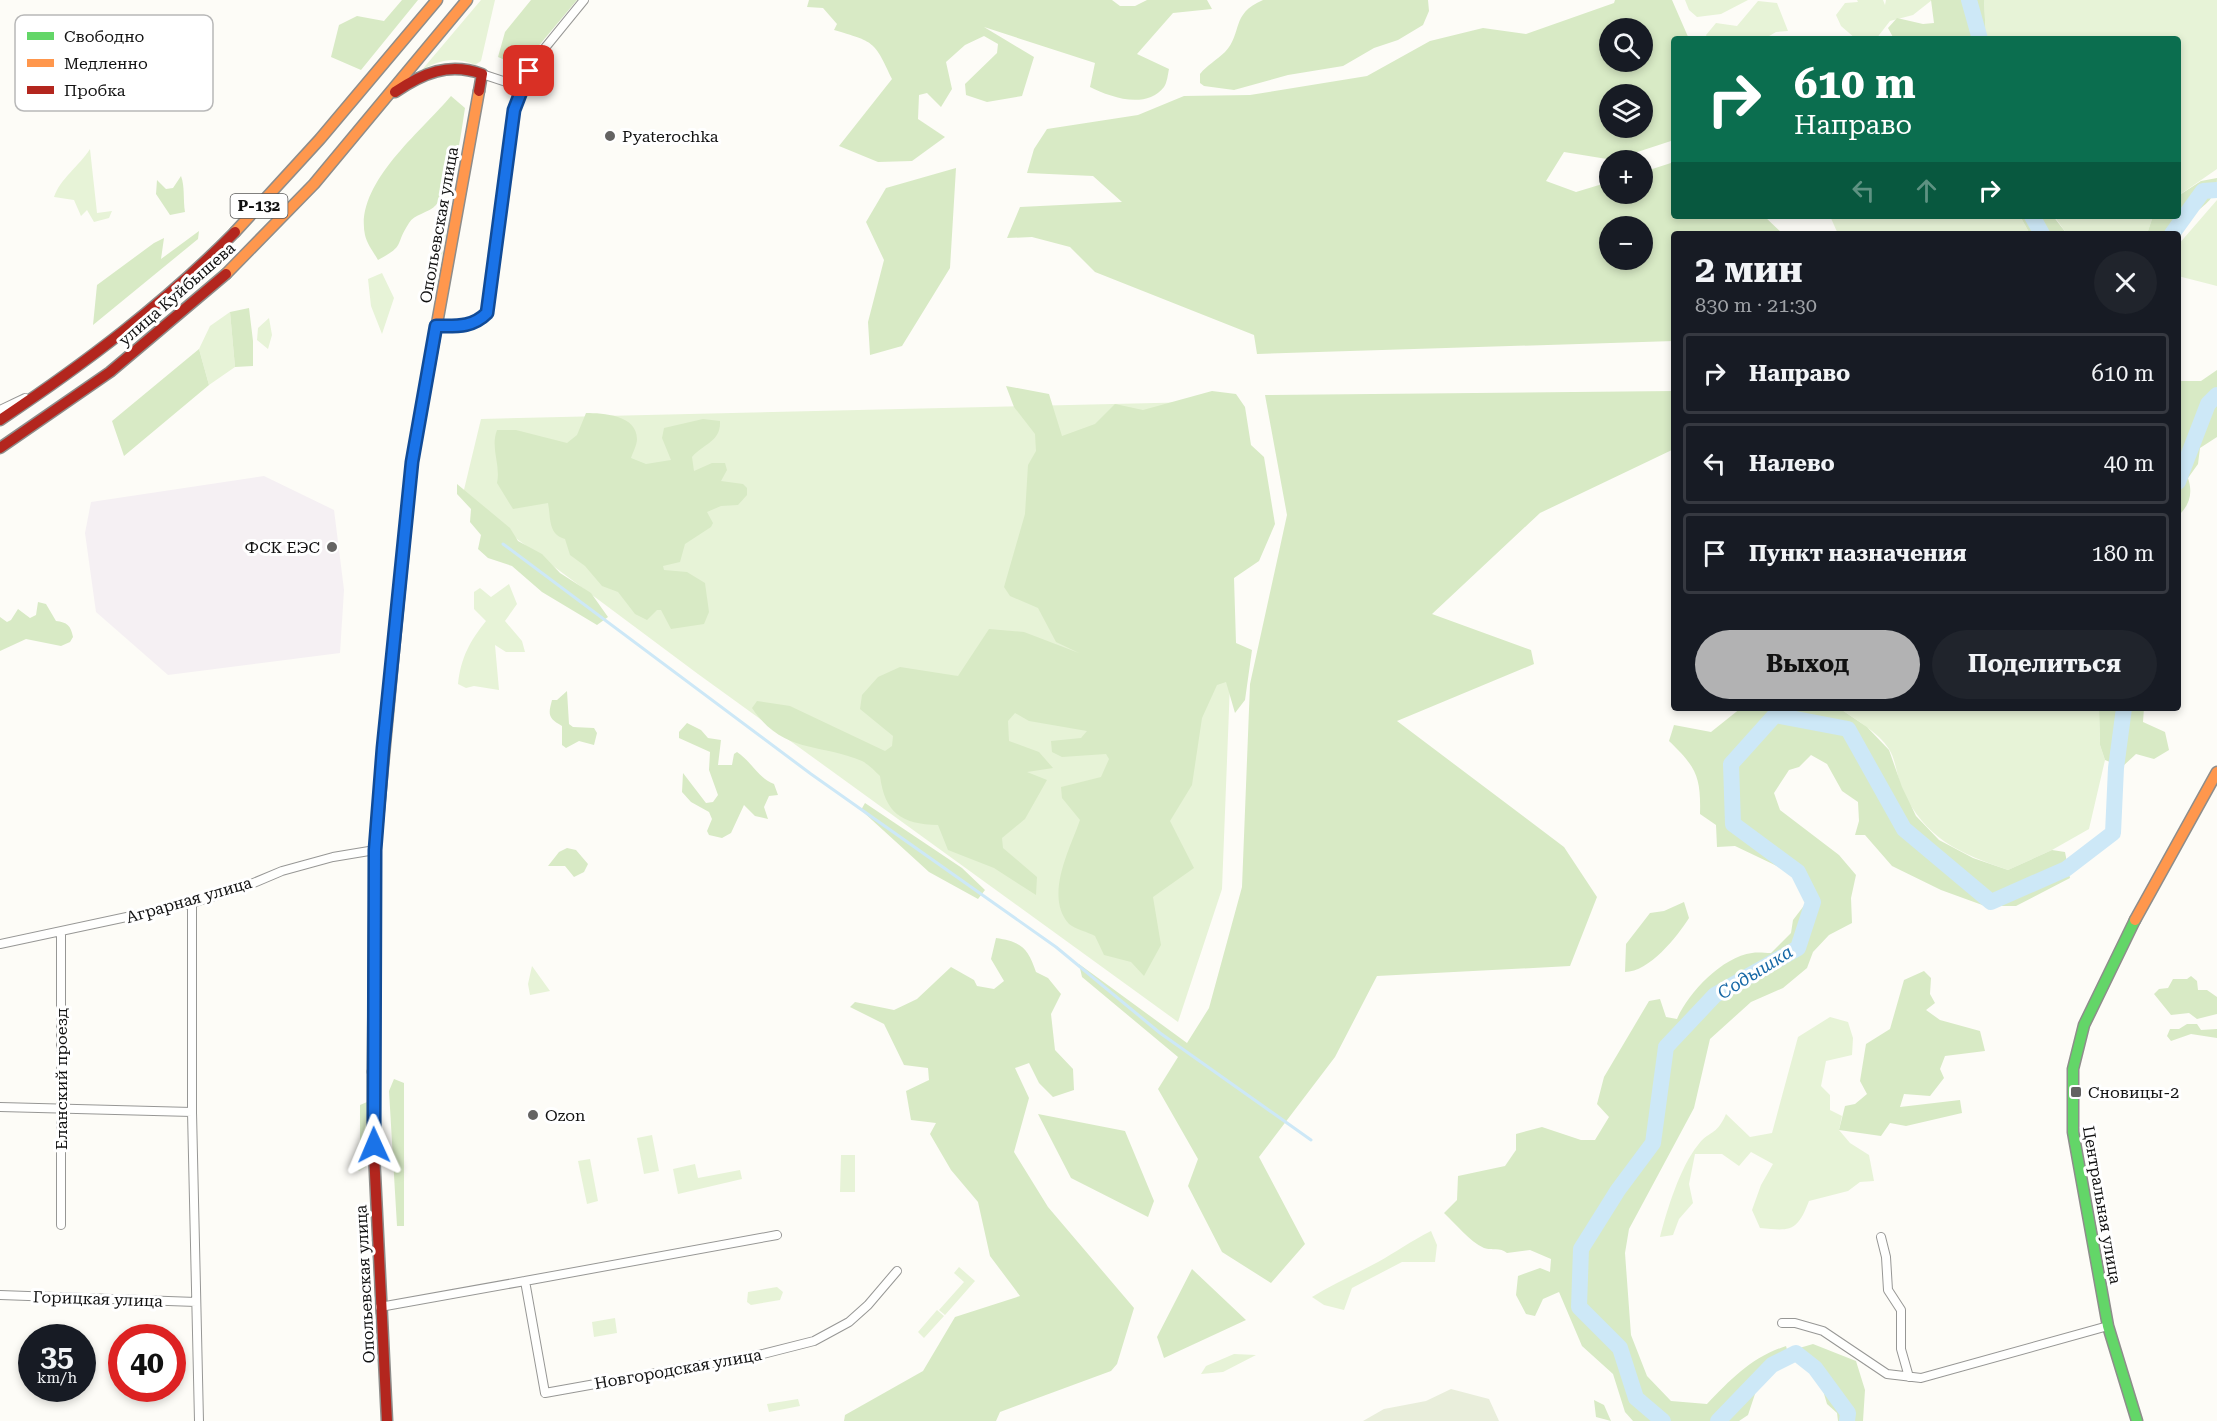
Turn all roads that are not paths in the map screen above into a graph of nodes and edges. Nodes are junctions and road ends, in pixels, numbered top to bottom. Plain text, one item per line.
1 (437, 0) edge
2 (467, 0) edge
3 (584, 0) edge
4 (482, 74) junction
5 (521, 87) junction
6 (383, 101) junction
7 (436, 326) junction
8 (46, 390) junction
9 (0, 410) edge
10 (0, 420) edge
11 (0, 448) edge
12 (2217, 772) edge
13 (375, 850) junction
14 (192, 903) junction
15 (62, 932) junction
16 (0, 944) edge
17 (0, 1107) edge
18 (61, 1108) junction
19 (192, 1112) junction
20 (61, 1226) dead end
21 (777, 1235) dead end
22 (1881, 1237) dead end
23 (897, 1271) dead end
24 (525, 1281) junction
25 (0, 1295) edge
26 (196, 1302) junction
27 (380, 1307) junction
28 (1782, 1323) dead end
29 (2108, 1326) junction
30 (1909, 1377) junction
31 (199, 1421) edge
32 (387, 1421) edge
33 (2137, 1421) edge

1 - 8 main road, улица Куйбышева / Р-132
2 - 6 main road, улица Куйбышева / Р-132
3 - 5 street
4 - 5 street
4 - 6 main road
4 - 7 main road, Опольевская улица
5 - 7 street
6 - 11 main road, улица Куйбышева / Р-132
7 - 13 main road, Опольевская улица
8 - 9 street
8 - 10 main road, улица Куйбышева / Р-132
12 - 29 main road, Центральная улица
13 - 14 street, Аграрная улица
13 - 27 main road, Опольевская улица
14 - 15 street, Аграрная улица
14 - 19 street
15 - 16 street, Аграрная улица
15 - 18 street, Еланский проезд
17 - 18 street
18 - 19 street
18 - 20 street, Еланский проезд
19 - 26 street
21 - 24 street
22 - 30 street
23 - 24 street, Новгородская улица
24 - 27 street
25 - 26 street, Горицкая улица
26 - 31 street
27 - 32 main road, Опольевская улица
28 - 30 street
29 - 30 street
29 - 33 main road, Центральная улица

